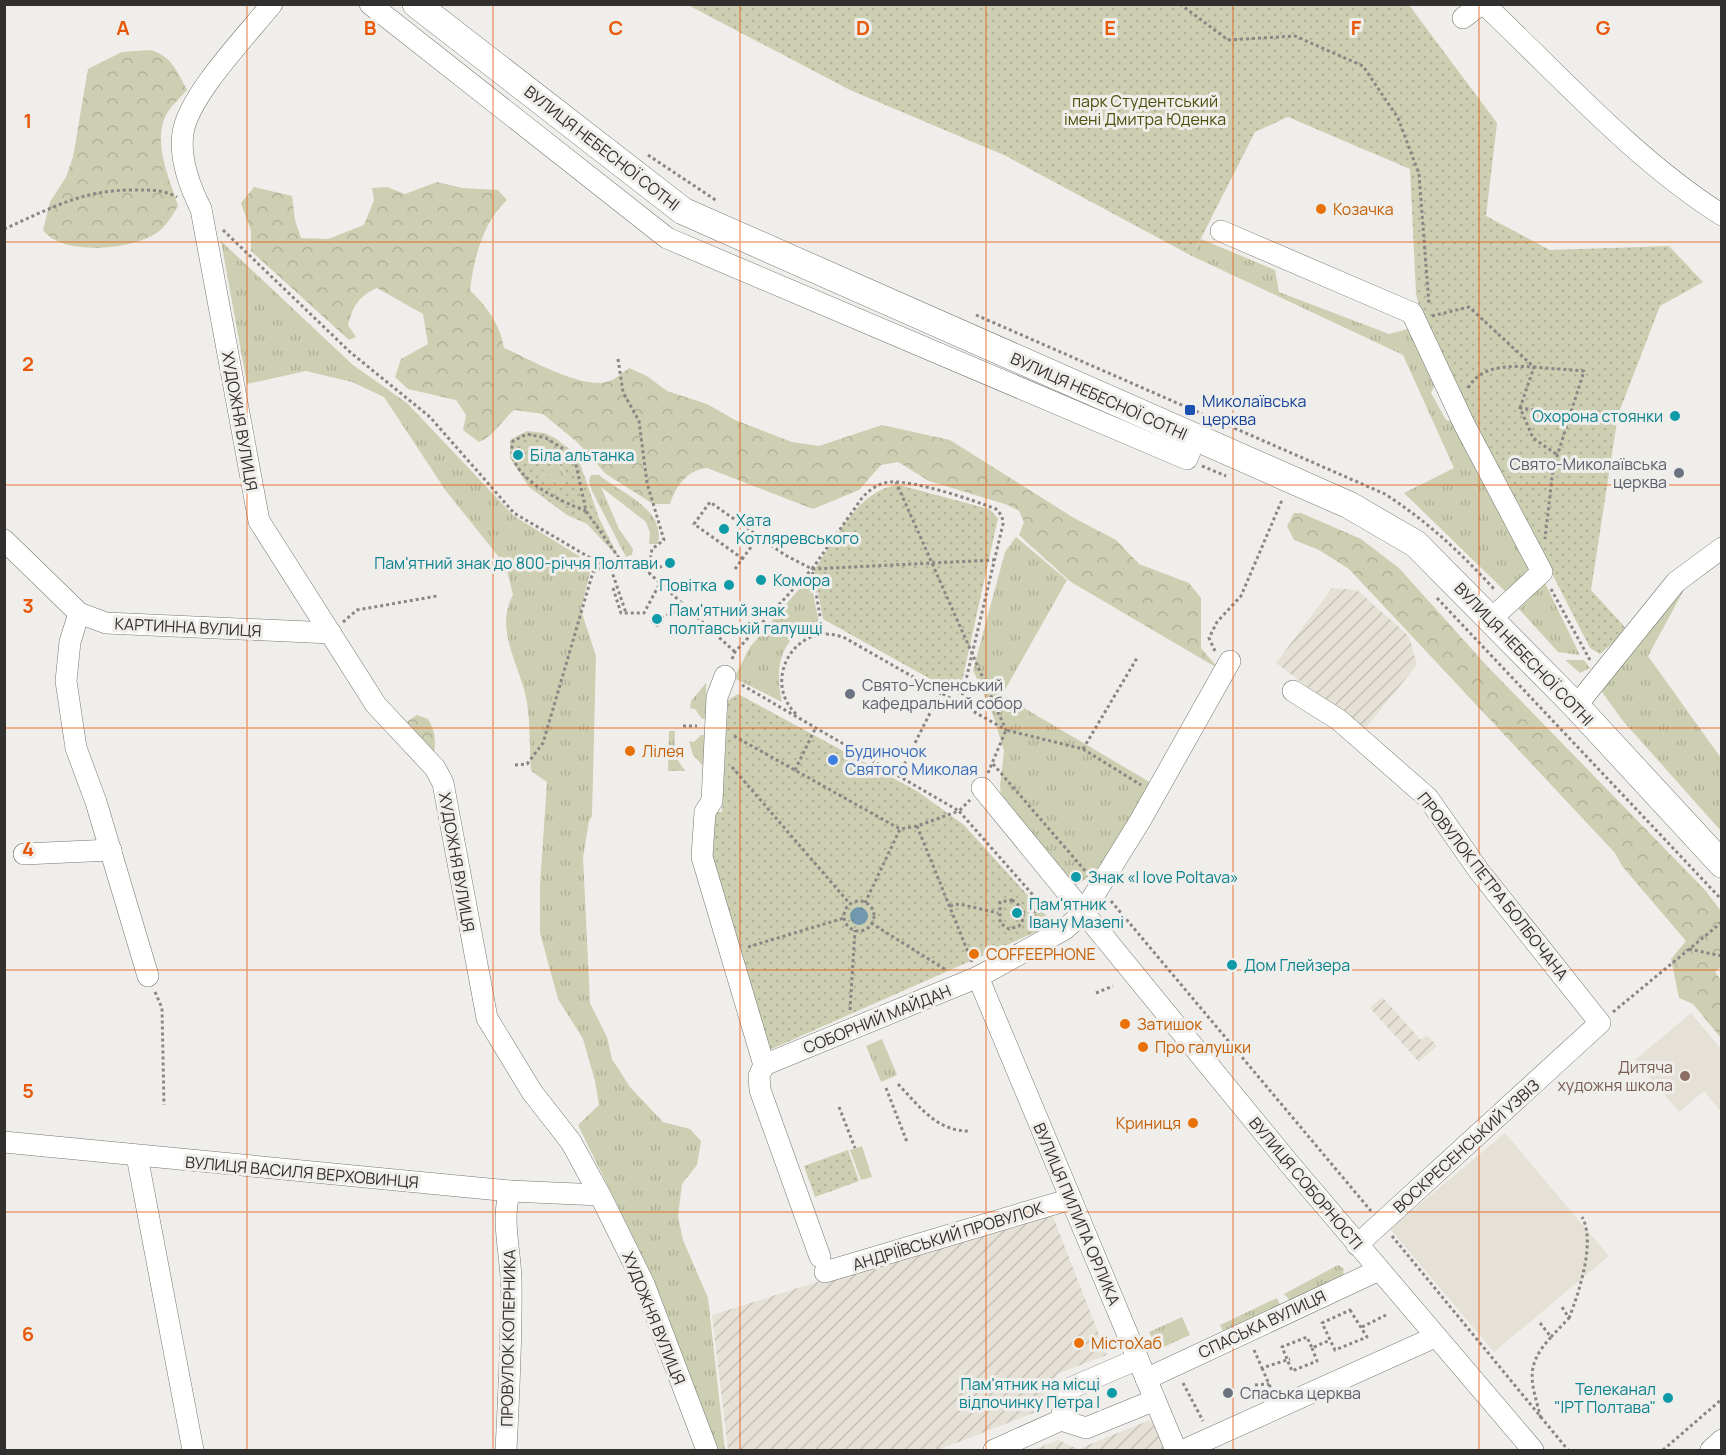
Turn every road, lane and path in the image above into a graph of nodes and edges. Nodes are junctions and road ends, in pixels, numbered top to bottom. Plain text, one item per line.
1 (272, 4) edge
2 (370, 4) edge
3 (416, 4) edge
4 (1180, 4) edge
5 (1483, 4) edge
6 (1463, 18) dead end
7 (201, 209) junction
8 (1722, 215) edge
9 (4, 229) edge
10 (1221, 231) dead end
11 (1422, 312) junction
12 (618, 360) dead end
13 (1534, 366) junction
14 (1456, 407) junction
15 (1520, 408) junction
16 (1568, 414) junction
17 (1191, 449) junction
18 (1556, 454) junction
19 (1229, 477) dead end
20 (896, 482) junction
21 (1272, 495) dead end
22 (586, 511) junction
23 (759, 536) junction
24 (4, 540) edge
25 (1722, 548) edge
26 (619, 558) junction
27 (743, 559) junction
28 (994, 560) junction
29 (609, 563) junction
30 (670, 563) dead end
31 (931, 563) junction
32 (604, 566) junction
33 (735, 569) dead end
34 (812, 569) junction
35 (648, 572) junction
36 (1542, 572) junction
37 (660, 583) junction
38 (613, 588) dead end
39 (437, 596) dead end
40 (1435, 596) dead end
41 (687, 606) junction
42 (357, 610) dead end
43 (79, 613) junction
44 (626, 613) junction
45 (661, 618) dead end
46 (1491, 619) junction
47 (331, 633) junction
48 (823, 634) junction
49 (735, 652) junction
50 (972, 658) junction
51 (1137, 658) dead end
52 (1223, 658) joint
53 (725, 676) junction
54 (1600, 678) junction
55 (1293, 691) dead end
56 (940, 693) junction
57 (960, 705) junction
58 (1576, 706) junction
59 (800, 718) junction
60 (683, 726) dead end
61 (816, 727) junction
62 (1006, 730) junction
63 (715, 736) junction
64 (1083, 749) junction
65 (993, 764) junction
66 (515, 765) dead end
67 (795, 770) junction
68 (899, 775) junction
69 (982, 788) junction
70 (1155, 794) junction
71 (959, 811) junction
72 (917, 826) junction
73 (900, 829) junction
74 (111, 850) junction
75 (24, 854) dead end
76 (1722, 864) edge
77 (1099, 887) junction
78 (1722, 900) edge
79 (865, 903) junction
80 (850, 904) junction
81 (949, 906) junction
82 (1022, 912) junction
83 (998, 913) junction
84 (1083, 913) junction
85 (844, 918) junction
86 (1722, 922) edge
87 (871, 923) junction
88 (855, 930) junction
89 (1689, 949) junction
90 (729, 952) junction
91 (1722, 956) edge
92 (954, 974) dead end
93 (148, 976) joint
94 (978, 977) junction
95 (1113, 986) dead end
96 (1096, 993) dead end
97 (849, 1015) dead end
98 (1600, 1023) junction
99 (764, 1065) junction
100 (898, 1084) dead end
101 (886, 1088) dead end
102 (164, 1105) dead end
103 (839, 1107) dead end
104 (971, 1131) dead end
105 (4, 1142) edge
106 (907, 1142) dead end
107 (855, 1148) dead end
108 (137, 1156) junction
109 (510, 1191) junction
110 (600, 1195) junction
111 (1071, 1199) junction
112 (1582, 1216) dead end
113 (1381, 1223) junction
114 (1357, 1245) junction
115 (1379, 1270) junction
116 (1562, 1307) dead end
117 (1386, 1315) dead end
118 (1569, 1318) junction
119 (1540, 1323) dead end
120 (1362, 1327) junction
121 (1551, 1336) junction
122 (1435, 1337) junction
123 (1330, 1340) junction
124 (1312, 1348) junction
125 (1245, 1354) dead end
126 (1289, 1360) junction
127 (1262, 1368) junction
128 (1142, 1369) junction
129 (1192, 1379) dead end
130 (1255, 1385) dead end
131 (1155, 1400) junction
132 (1722, 1400) edge
133 (1061, 1420) junction
134 (1542, 1421) junction
135 (1206, 1426) dead end
136 (1722, 1440) edge
137 (193, 1450) edge
138 (506, 1450) edge
139 (707, 1450) edge
140 (994, 1450) edge
141 (1176, 1450) edge
142 (1184, 1450) edge
143 (1533, 1450) edge
144 (1568, 1450) edge
145 (1663, 1450) edge
146 (1710, 1450) edge

1 - 7 street, ХУДОЖНЯ ВУЛИЦЯ
2 - 17 street
3 - 17 main road, ВУЛИЦЯ НЕБЕСНОЇ СОТНІ
4 - 11 path
5 - 6 street
5 - 8 street
7 - 9 path
7 - 32 path
7 - 47 street, ХУДОЖНЯ ВУЛИЦЯ
10 - 11 street
11 - 13 path
11 - 14 street
12 - 35 path
13 - 14 path
13 - 15 path
13 - 16 path
14 - 36 street
15 - 16 path
15 - 18 path
16 - 18 path
17 - 19 path
17 - 46 main road, ВУЛИЦЯ НЕБЕСНОЇ СОТНІ
18 - 36 path
20 - 28 path
20 - 31 path
20 - 34 path
21 - 52 path
22 - 22 path
22 - 26 path
23 - 27 path
23 - 27 path
23 - 34 path
24 - 43 street, КАРТИННА ВУЛИЦЯ
25 - 54 street
26 - 29 path
26 - 35 path
27 - 33 path
28 - 31 path
28 - 50 path
29 - 32 path
29 - 44 path
30 - 35 path
31 - 34 path
31 - 50 path
32 - 66 path
34 - 48 path
34 - 49 path
35 - 37 path
36 - 46 street
36 - 54 path
37 - 41 path
37 - 44 path
38 - 44 path
39 - 42 path
40 - 78 path
41 - 45 path
41 - 49 path
43 - 47 street, КАРТИННА ВУЛИЦЯ
43 - 74 street
46 - 58 main road, ВУЛИЦЯ НЕБЕСНОЇ СОТНІ
47 - 110 street, ХУДОЖНЯ ВУЛИЦЯ
48 - 56 path
48 - 59 path
49 - 53 path
50 - 57 path
50 - 62 path
51 - 64 path
52 - 70 street, СОБОРНИЙ МАЙДАН
53 - 59 path
53 - 63 street
54 - 58 street
55 - 98 street, ПРОВУЛОК ПЕТРА БОЛБОЧАНА
56 - 57 path
56 - 68 path
57 - 62 path
58 - 76 main road, ВУЛИЦЯ НЕБЕСНОЇ СОТНІ
59 - 61 path
60 - 63 path
61 - 67 path
61 - 68 path
62 - 64 path
62 - 65 path
63 - 67 path
63 - 80 path
63 - 90 street
64 - 70 path
65 - 69 path
65 - 77 path
67 - 73 path
68 - 71 path
69 - 71 path
69 - 84 street, ВУЛИЦЯ СОБОРНОСТІ
70 - 77 street, СОБОРНИЙ МАЙДАН
71 - 72 path
71 - 82 path
72 - 73 path
72 - 81 path
73 - 79 path
74 - 75 street
74 - 93 street
77 - 84 street, СОБОРНИЙ МАЙДАН
77 - 113 path
79 - 80 path
79 - 87 path
80 - 85 path
81 - 83 path
81 - 94 path
82 - 83 path
82 - 83 path
84 - 94 street, СОБОРНИЙ МАЙДАН
84 - 114 street, ВУЛИЦЯ СОБОРНОСТІ
85 - 88 path
85 - 90 path
86 - 89 path
87 - 88 path
87 - 92 path
88 - 97 path
89 - 91 path
89 - 98 path
90 - 99 street
93 - 102 path
94 - 99 street, СОБОРНИЙ МАЙДАН
94 - 111 street, ВУЛИЦЯ ПИЛИПА ОРЛИКА
95 - 96 path
98 - 113 street, ВОСКРЕСЕНСЬКИЙ УЗВІЗ
99 - 111 street, АНДРІЇВСЬКИЙ ПРОВУЛОК
100 - 104 path
101 - 106 path
103 - 107 path
105 - 108 street, ВУЛИЦЯ ВАСИЛЯ ВЕРХОВИНЦЯ
108 - 109 street, ВУЛИЦЯ ВАСИЛЯ ВЕРХОВИНЦЯ
108 - 137 street
109 - 110 street, ВУЛИЦЯ ВАСИЛЯ ВЕРХОВИНЦЯ
109 - 138 street, ПРОВУЛОК КОПЕРНИКА
110 - 139 street, ХУДОЖНЯ ВУЛИЦЯ
111 - 128 street, ВУЛИЦЯ ПИЛИПА ОРЛИКА
112 - 118 path
113 - 114 street, ВОСКРЕСЕНСЬКИЙ УЗВІЗ
113 - 134 path
114 - 115 street, ВУЛИЦЯ СОБОРНОСТІ
115 - 122 street, ВУЛИЦЯ СОБОРНОСТІ
115 - 128 street, СПАСЬКА ВУЛИЦЯ
116 - 118 path
117 - 120 path
118 - 121 path
119 - 121 path
120 - 123 path
120 - 123 path
121 - 134 path
122 - 142 street
122 - 143 street, ВУЛИЦЯ СОБОРНОСТІ
123 - 124 path
124 - 126 path
124 - 126 path
125 - 127 path
126 - 127 path
127 - 130 path
128 - 131 street, ВУЛИЦЯ ПИЛИПА ОРЛИКА
128 - 133 street, СПАСЬКА ВУЛИЦЯ
129 - 135 path
131 - 133 street
131 - 141 street, ВУЛИЦЯ ПИЛИПА ОРЛИКА
132 - 145 path
133 - 140 street
134 - 144 path
136 - 146 street

